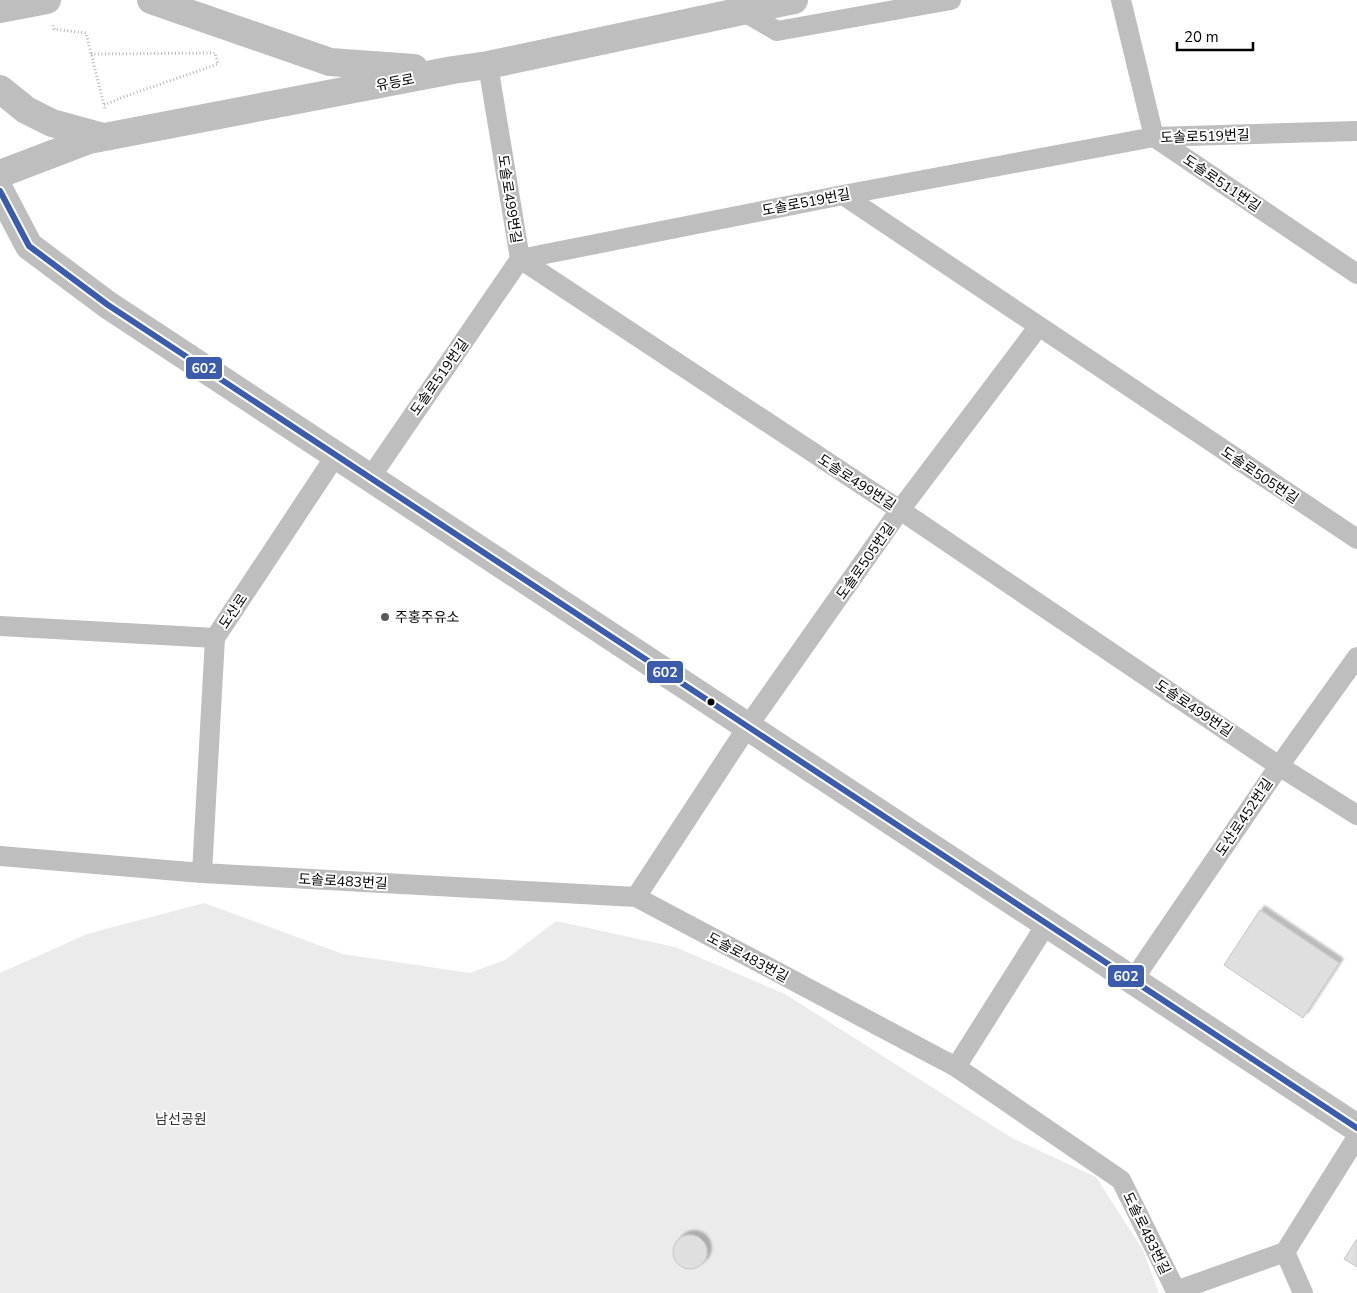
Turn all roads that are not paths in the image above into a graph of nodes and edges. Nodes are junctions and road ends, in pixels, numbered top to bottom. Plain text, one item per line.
1 (151, 0) edge
2 (794, 0) edge
3 (951, 0) edge
4 (1121, 0) edge
5 (0, 10) edge
6 (741, 10) junction
7 (50, 11) edge
8 (488, 65) junction
9 (453, 70) junction
10 (0, 88) edge
11 (1357, 131) edge
12 (107, 136) junction
13 (1154, 137) junction
14 (0, 174) edge
15 (0, 191) edge
16 (843, 195) junction
17 (520, 259) junction
18 (1357, 274) edge
19 (1039, 326) junction
20 (336, 455) junction
21 (370, 478) junction
22 (900, 510) junction
23 (1357, 539) edge
24 (0, 626) edge
25 (215, 638) junction
26 (1357, 656) edge
27 (748, 726) junction
28 (1279, 766) junction
29 (1357, 816) edge
30 (0, 856) edge
31 (202, 873) junction
32 (636, 897) junction
33 (1047, 924) junction
34 (1132, 980) junction
35 (956, 1067) junction
36 (1357, 1128) edge
37 (1357, 1137) edge
38 (1284, 1252) junction
39 (1176, 1292) edge
40 (1303, 1293) edge

1 - 9 main road
2 - 6 main road, 유등로
3 - 6 street
4 - 13 street
5 - 7 main road
6 - 8 main road, 유등로
8 - 9 main road, 유등로
8 - 17 street, 도솔로499번길
9 - 12 main road, 유등로
10 - 12 main road
11 - 13 street, 도솔로519번길
12 - 14 main road, 유등로
13 - 16 street, 도솔로519번길
13 - 18 street, 도솔로511번길
15 - 20 main road
16 - 17 street, 도솔로519번길
16 - 19 street, 도솔로505번길
17 - 21 street, 도솔로519번길
17 - 22 street, 도솔로499번길
19 - 22 street, 도솔로505번길
19 - 23 street, 도솔로505번길
20 - 21 main road
20 - 25 street, 도산로
21 - 27 main road
22 - 27 street, 도솔로505번길
22 - 28 street, 도솔로499번길
24 - 25 street, 도산로
25 - 31 street
26 - 28 street, 도산로452번길
27 - 32 street, 도솔로505번길
27 - 33 main road
28 - 29 street, 도솔로499번길
28 - 34 street, 도산로452번길
30 - 31 street, 도솔로483번길
31 - 32 street, 도솔로483번길
32 - 35 street, 도솔로483번길
33 - 34 main road
33 - 35 street
34 - 36 main road
35 - 39 street, 도솔로483번길
37 - 38 street
38 - 39 street
38 - 40 street

